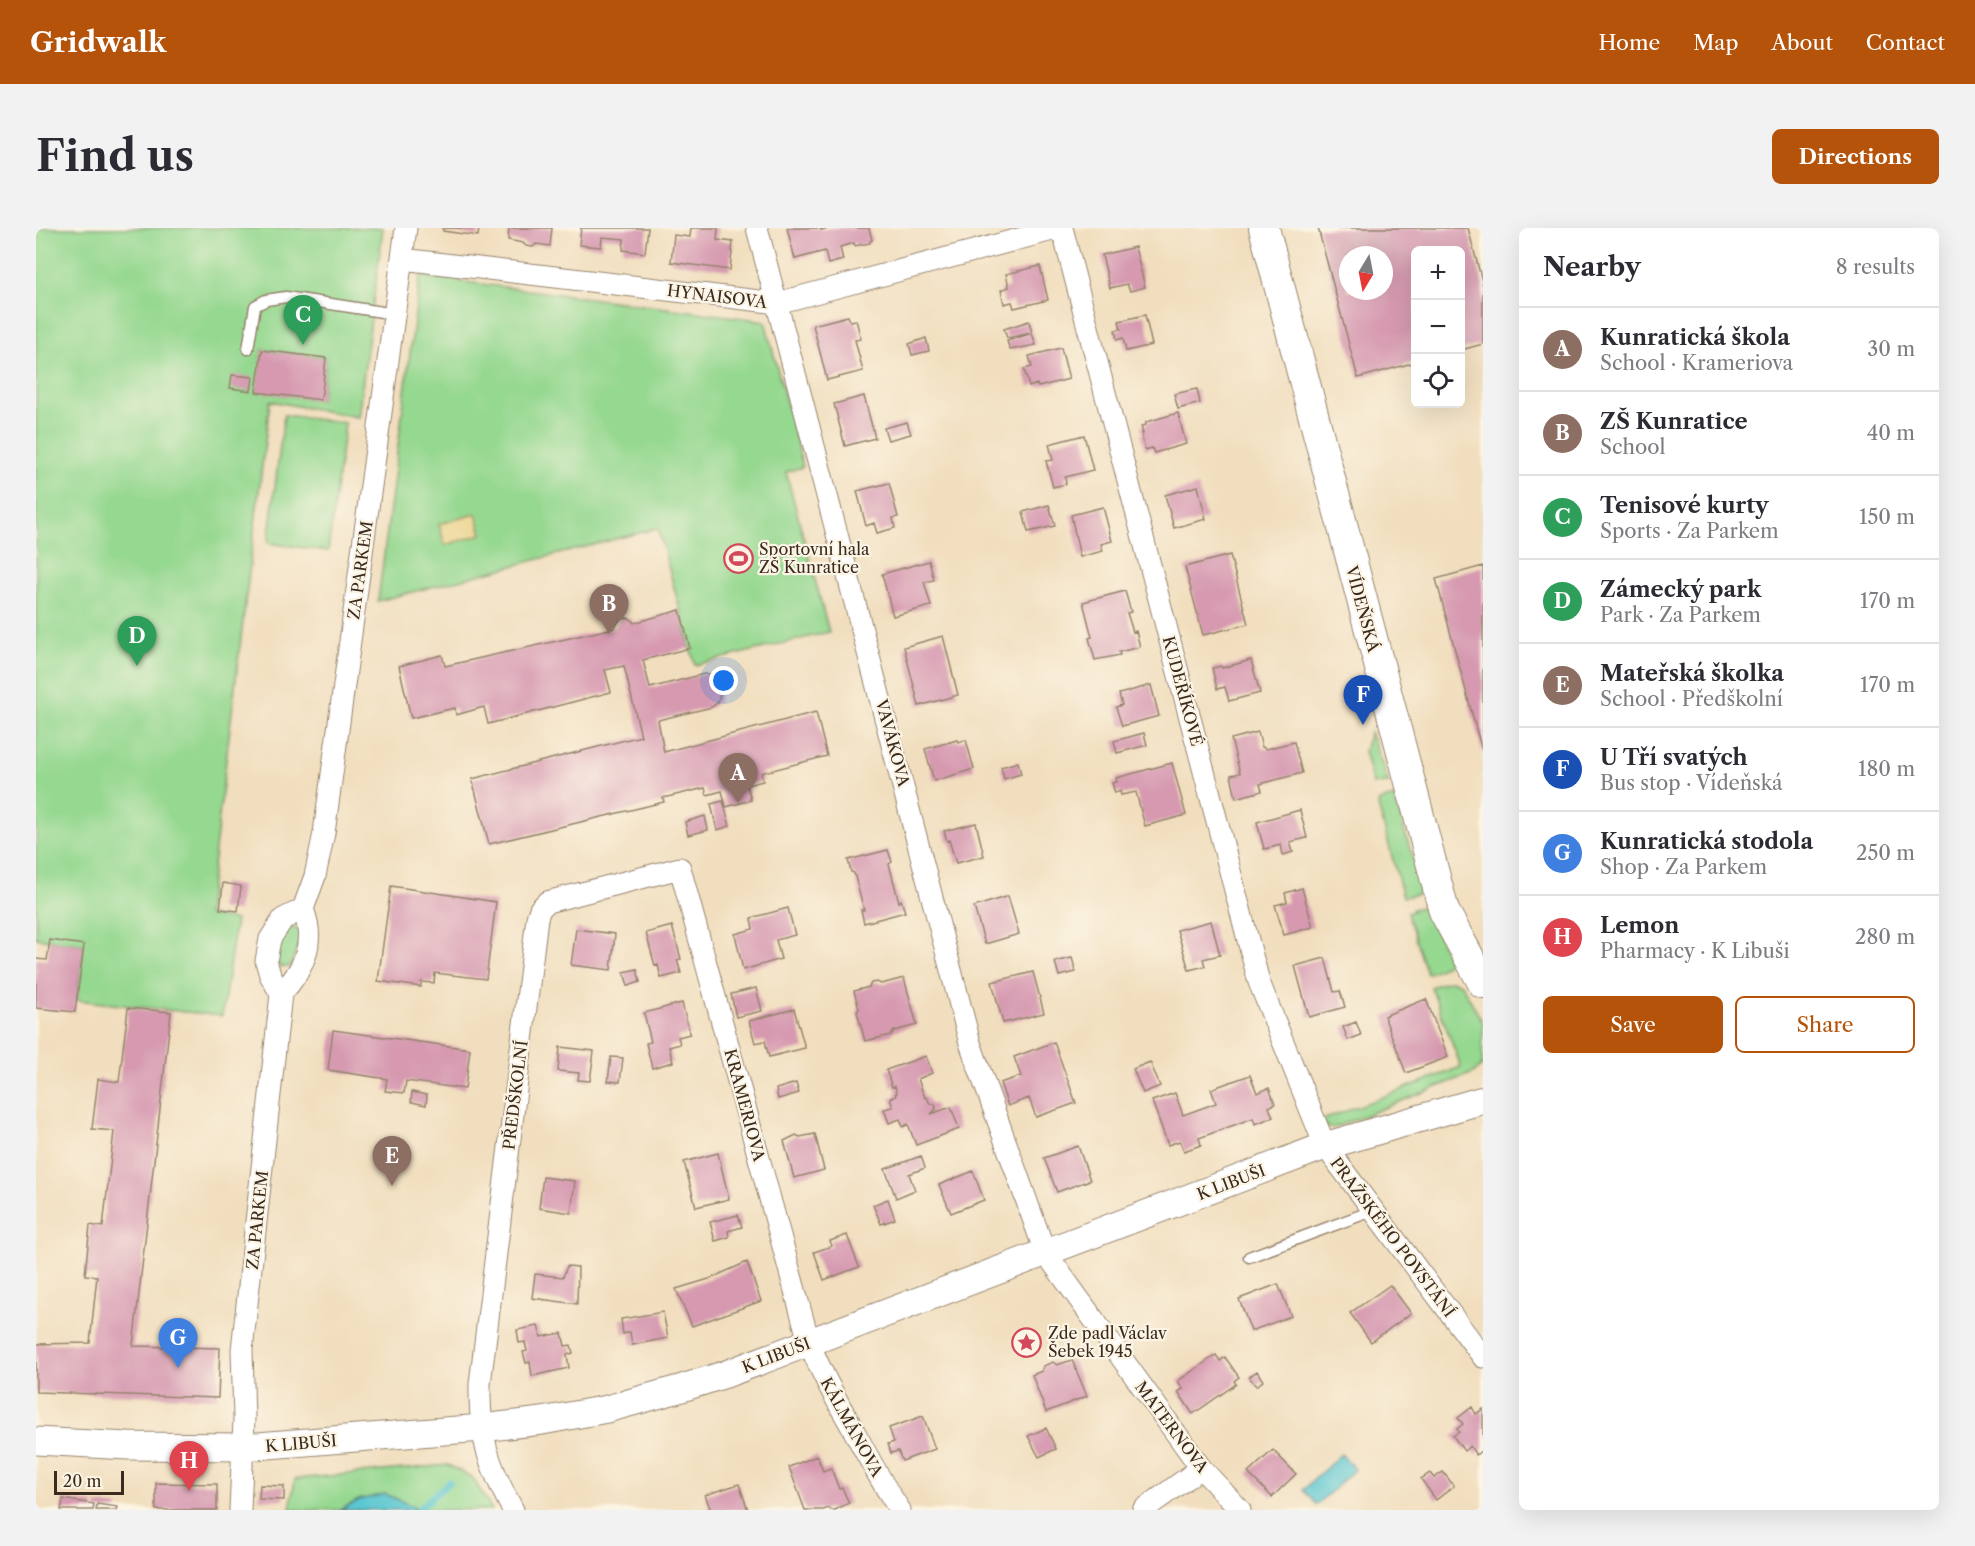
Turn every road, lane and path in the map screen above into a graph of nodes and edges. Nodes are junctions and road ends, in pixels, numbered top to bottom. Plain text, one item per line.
1 (406, 228) edge
2 (757, 228) edge
3 (1061, 228) edge
4 (1264, 228) edge
5 (402, 259) junction
6 (777, 303) junction
7 (395, 314) junction
8 (248, 349) dead end
9 (680, 868) joint
10 (303, 909) junction
11 (1483, 983) edge
12 (281, 994) junction
13 (1483, 1100) edge
14 (1325, 1146) junction
15 (1372, 1211) junction
16 (1045, 1252) junction
17 (1248, 1257) dead end
18 (809, 1342) junction
19 (1483, 1357) edge
20 (482, 1428) junction
21 (36, 1441) edge
22 (243, 1447) junction
23 (1201, 1468) junction
24 (240, 1510) edge
25 (513, 1510) edge
26 (900, 1510) edge
27 (1143, 1510) edge
28 (1240, 1510) edge

1 - 5 street, ZA PARKEM
2 - 6 street, VAVÁKOVA
3 - 6 street, HYNAISOVA
3 - 14 street, KUDEŘÍKOVÉ
4 - 11 main road, VÍDEŇSKÁ
5 - 6 street, HYNAISOVA
5 - 7 street, ZA PARKEM
6 - 16 street, VAVÁKOVA
7 - 8 lane
7 - 10 street, ZA PARKEM
9 - 18 street, KRAMERIOVA
9 - 20 street, PŘEDŠKOLNÍ
10 - 12 street
10 - 12 street
12 - 22 street, ZA PARKEM
13 - 14 street, K LIBUŠI
14 - 15 street, PRAŽSKÉHO POVSTÁNÍ
14 - 16 street, K LIBUŠI
15 - 17 lane
15 - 19 street, PRAŽSKÉHO POVSTÁNÍ
16 - 18 street, K LIBUŠI
16 - 23 street, MATERNOVA
18 - 20 street, K LIBUŠI
18 - 26 street, KÁLMÁNOVA
20 - 22 street, K LIBUŠI
20 - 25 street, PŘEDŠKOLNÍ
21 - 22 street, K LIBUŠI
22 - 24 street, ZA PARKEM
23 - 27 street
23 - 28 street, MATERNOVA

